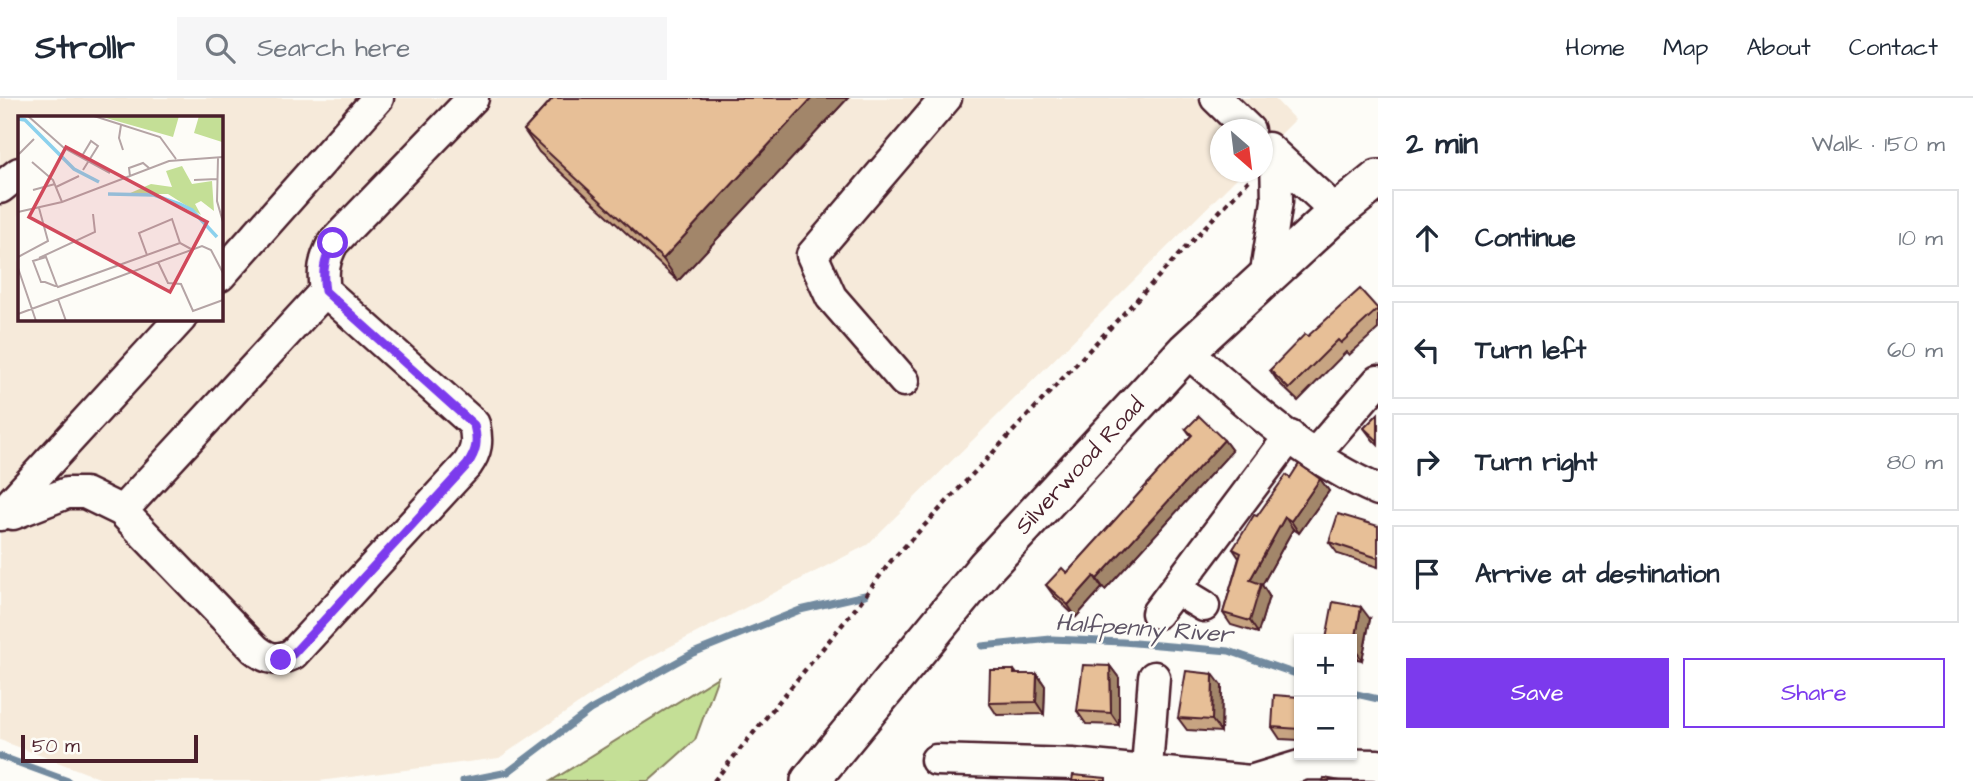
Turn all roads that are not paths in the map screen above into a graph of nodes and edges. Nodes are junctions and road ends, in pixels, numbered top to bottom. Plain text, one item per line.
1 (378, 98) edge
2 (473, 98) edge
3 (946, 98) edge
4 (1216, 98) edge
5 (1238, 119) edge
6 (1273, 164) edge
7 (18, 174) edge
8 (1378, 179) edge
9 (1272, 182) edge
10 (0, 188) edge
11 (1337, 212) junction
12 (222, 274) edge
13 (1265, 279) junction
14 (325, 291) junction
15 (179, 320) edge
16 (1186, 351) junction
17 (904, 381) dead end
18 (1378, 381) edge
19 (1290, 436) junction
20 (1314, 455) junction
21 (1378, 491) edge
22 (4, 511) edge
23 (122, 512) junction
24 (1176, 589) junction
25 (1204, 606) dead end
26 (1157, 613) dead end
27 (1154, 677) dead end
28 (936, 760) dead end
29 (1378, 765) edge
30 (1146, 777) edge
31 (1222, 780) edge
32 (810, 781) edge

1 - 12 street
2 - 14 street
3 - 17 street
4 - 5 street
6 - 11 street
7 - 10 street
8 - 11 main road, Silverwood Road
9 - 13 street
11 - 13 main road, Silverwood Road
13 - 16 main road, Silverwood Road
14 - 23 street
14 - 23 street
15 - 22 street
16 - 19 street
16 - 32 main road, Silverwood Road
18 - 20 street
19 - 20 street
19 - 24 street
20 - 21 street
22 - 23 street
24 - 25 street
24 - 26 street
27 - 30 street
28 - 30 street
29 - 31 street
30 - 31 street

